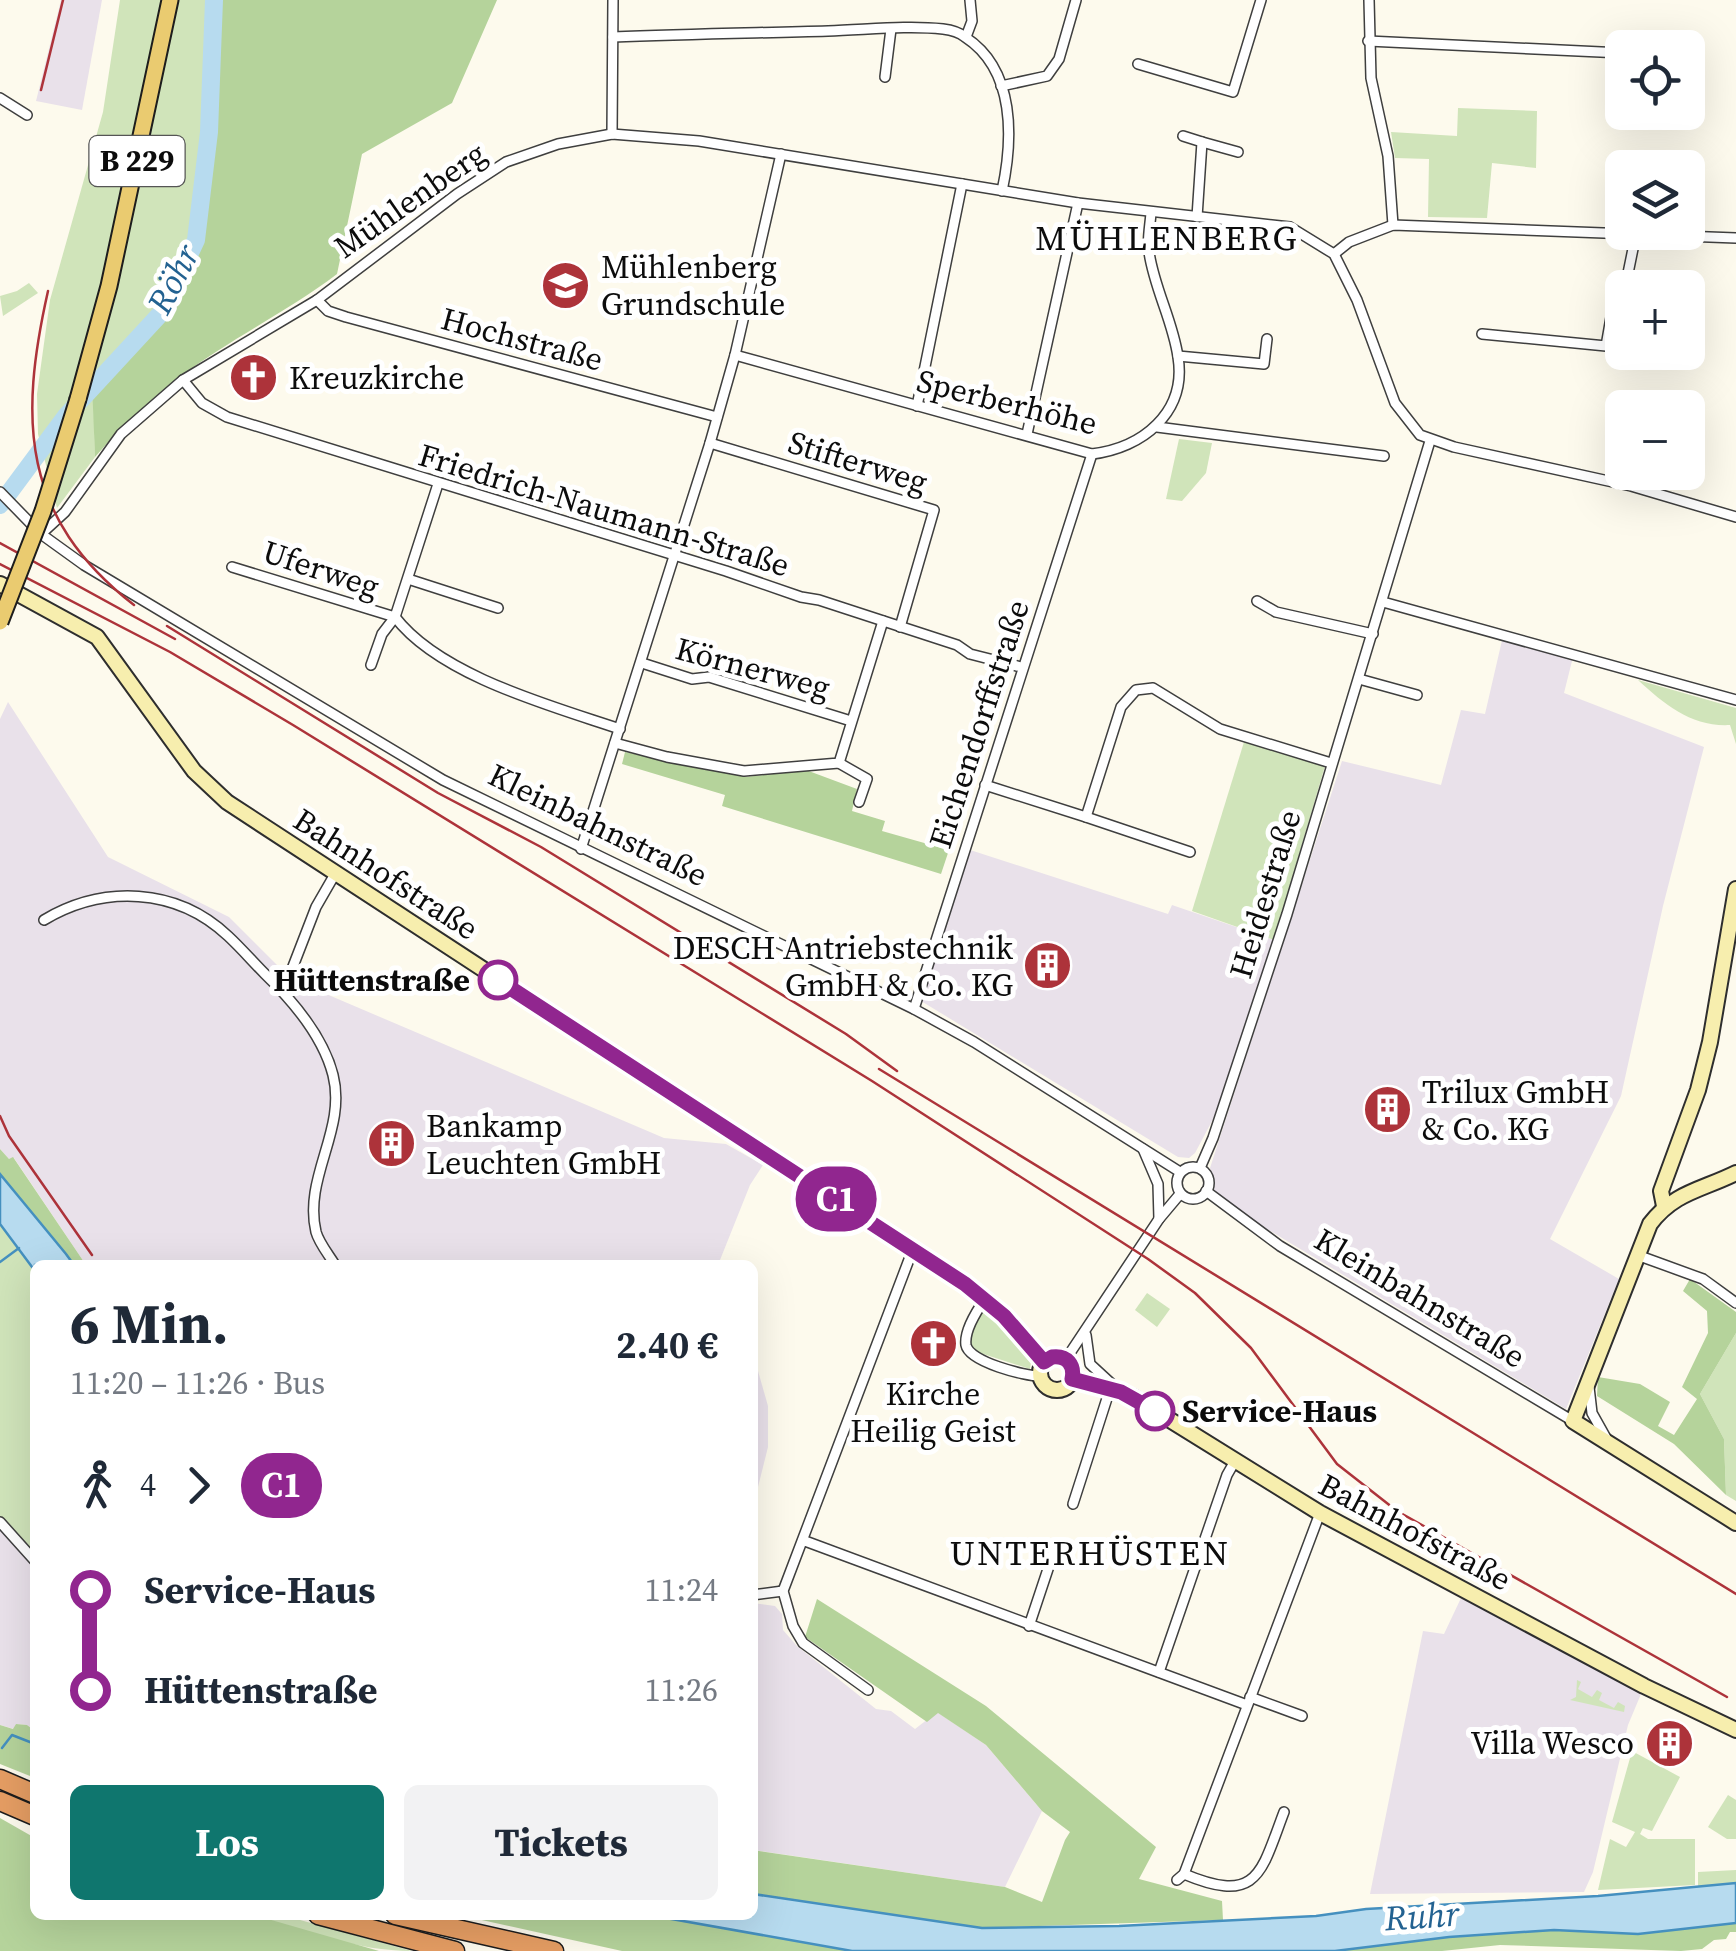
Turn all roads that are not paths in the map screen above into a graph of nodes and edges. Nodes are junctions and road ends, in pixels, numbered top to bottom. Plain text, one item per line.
1 (170, 0) edge
2 (614, 0) edge
3 (970, 0) edge
4 (1076, 0) edge
5 (1262, 0) edge
6 (1369, 0) edge
7 (890, 30) junction
8 (613, 36) junction
9 (966, 37) junction
10 (1368, 41) junction
11 (1605, 53) edge
12 (1138, 64) dead end
13 (885, 77) dead end
14 (1001, 86) junction
15 (0, 98) edge
16 (27, 115) dead end
17 (612, 134) junction
18 (1183, 136) dead end
19 (1202, 142) junction
20 (1238, 152) dead end
21 (781, 154) junction
22 (962, 184) junction
23 (1002, 191) junction
24 (1078, 203) junction
25 (1151, 213) junction
26 (1197, 217) junction
27 (1393, 225) junction
28 (1605, 233) edge
29 (1705, 237) edge
30 (1736, 238) edge
31 (1334, 254) junction
32 (317, 300) junction
33 (1482, 334) dead end
34 (1267, 338) dead end
35 (1605, 346) edge
36 (735, 355) junction
37 (1178, 356) junction
38 (183, 380) junction
39 (917, 406) junction
40 (718, 417) junction
41 (1157, 427) junction
42 (1028, 434) junction
43 (1430, 440) junction
44 (710, 443) junction
45 (1092, 454) junction
46 (1384, 456) dead end
47 (438, 484) junction
48 (0, 492) edge
49 (1736, 516) edge
50 (41, 534) junction
51 (673, 556) junction
52 (232, 567) dead end
53 (408, 580) junction
54 (1, 585) edge
55 (1257, 601) dead end
56 (1383, 602) junction
57 (498, 608) dead end
58 (394, 617) junction
59 (883, 621) junction
60 (0, 622) edge
61 (900, 627) junction
62 (1373, 634) junction
63 (642, 664) junction
64 (370, 665) dead end
65 (1021, 667) junction
66 (1360, 679) junction
67 (1417, 695) dead end
68 (1736, 700) edge
69 (851, 721) junction
70 (620, 729) junction
71 (616, 743) junction
72 (1330, 762) junction
73 (839, 763) junction
74 (985, 784) junction
75 (860, 802) dead end
76 (1086, 817) junction
77 (581, 849) junction
78 (1190, 852) dead end
79 (335, 874) junction
80 (1736, 889) edge
81 (44, 920) dead end
82 (280, 988) junction
83 (914, 1008) junction
84 (1142, 1146) junction
85 (1200, 1168) junction
86 (1180, 1172) junction
87 (1736, 1174) edge
88 (1206, 1192) junction
89 (1180, 1194) junction
90 (1664, 1206) junction
91 (1160, 1219) junction
92 (912, 1250) junction
93 (1637, 1255) junction
94 (332, 1260) edge
95 (984, 1298) junction
96 (1736, 1303) edge
97 (1086, 1332) junction
98 (1066, 1359) junction
99 (1042, 1369) junction
100 (1072, 1379) junction
101 (1589, 1380) junction
102 (1116, 1391) junction
103 (1573, 1421) junction
104 (1610, 1444) junction
105 (1235, 1462) junction
106 (1074, 1504) dead end
107 (1320, 1513) junction
108 (0, 1522) edge
109 (1736, 1523) edge
110 (805, 1541) junction
111 (1055, 1548) dead end
112 (30, 1556) edge
113 (783, 1592) junction
114 (758, 1594) edge
115 (1029, 1626) junction
116 (1159, 1672) junction
117 (868, 1690) dead end
118 (1248, 1701) junction
119 (1302, 1716) dead end
120 (1736, 1730) edge
121 (0, 1779) edge
122 (30, 1792) edge
123 (0, 1801) edge
124 (1284, 1812) dead end
125 (30, 1814) edge
126 (337, 1920) edge
127 (417, 1920) edge
128 (455, 1951) edge
129 (554, 1951) edge

1 - 60 main road, B 229, bridge
2 - 8 street
3 - 9 street
4 - 14 street
5 - 12 street
6 - 10 street
7 - 8 street
7 - 9 street
7 - 13 street
8 - 17 street
9 - 14 street
10 - 11 street
10 - 27 street
14 - 23 street
15 - 16 street
17 - 21 street, Mühlenberg
17 - 32 street, Mühlenberg
18 - 19 street
19 - 20 street
19 - 26 street
21 - 22 street, Mühlenberg
21 - 36 street
22 - 23 street, Mühlenberg
22 - 39 street
23 - 24 street, Mühlenberg
24 - 25 street, Mühlenberg
24 - 42 street
25 - 26 street, Mühlenberg
25 - 37 street
26 - 31 street, Mühlenberg
27 - 28 street
27 - 31 street
29 - 30 street
31 - 43 street
32 - 38 street, Mühlenberg
32 - 40 street, Hochstraße
33 - 35 street
34 - 37 street
36 - 39 street, Sperberhöhe
36 - 40 street
37 - 41 street
38 - 47 street, Friedrich-Naumann-Straße
38 - 50 street, Mühlenberg
39 - 42 street, Sperberhöhe
40 - 44 street
41 - 45 street, Sperberhöhe
41 - 46 street
42 - 45 street, Sperberhöhe
43 - 49 street
43 - 56 street, Heidestraße
44 - 51 street
44 - 61 street, Stifterweg
45 - 65 street, Eichendorffstraße
47 - 51 street, Friedrich-Naumann-Straße
47 - 53 street, Uferweg
48 - 50 street, Kleinbahnstraße
50 - 77 street, Kleinbahnstraße
51 - 59 street, Friedrich-Naumann-Straße
51 - 63 street
52 - 58 street, Uferweg
53 - 57 street
53 - 58 street, Uferweg
54 - 79 street, Bahnhofstraße
55 - 62 street
56 - 62 street, Heidestraße
56 - 68 street
58 - 64 street, Uferweg
58 - 70 street
59 - 61 street, Friedrich-Naumann-Straße
59 - 69 street
61 - 65 street, Friedrich-Naumann-Straße
62 - 66 street, Heidestraße
63 - 69 street, Körnerweg
63 - 70 street
65 - 74 street, Eichendorffstraße
66 - 67 street
66 - 72 street, Heidestraße
69 - 73 street
70 - 71 street
71 - 73 street
71 - 77 street
72 - 76 street
72 - 85 street, Heidestraße
73 - 75 street
74 - 76 street
74 - 83 street, Eichendorffstraße
76 - 78 street
77 - 83 street, Kleinbahnstraße
79 - 82 street
79 - 92 street, Bahnhofstraße
80 - 90 street
81 - 82 street
82 - 94 street
83 - 84 street, Kleinbahnstraße
84 - 86 street, Kleinbahnstraße
84 - 91 street
85 - 86 street
85 - 88 street
86 - 89 street
87 - 90 street
88 - 89 street
88 - 103 street, Kleinbahnstraße
89 - 91 street
90 - 93 street
91 - 97 street
92 - 95 street, Bahnhofstraße
92 - 110 street
93 - 96 street
93 - 101 street
95 - 99 street, Bahnhofstraße
95 - 99 street, Bahnhofstraße
97 - 98 street
97 - 102 street
98 - 99 street, Bahnhofstraße
98 - 100 street
99 - 100 street, Bahnhofstraße
100 - 102 street, Bahnhofstraße
101 - 103 street
101 - 104 street
102 - 105 street, Bahnhofstraße
102 - 106 street
103 - 104 street, Kleinbahnstraße
104 - 109 street, Kleinbahnstraße
105 - 107 street, Bahnhofstraße
105 - 116 street
107 - 118 street
107 - 120 street, Bahnhofstraße
108 - 112 street
110 - 113 street
110 - 115 street
111 - 115 street
113 - 114 street
113 - 117 street
115 - 116 street
116 - 118 street
118 - 119 street
118 - 124 street
121 - 122 highway
123 - 125 highway
126 - 128 highway
127 - 129 highway

